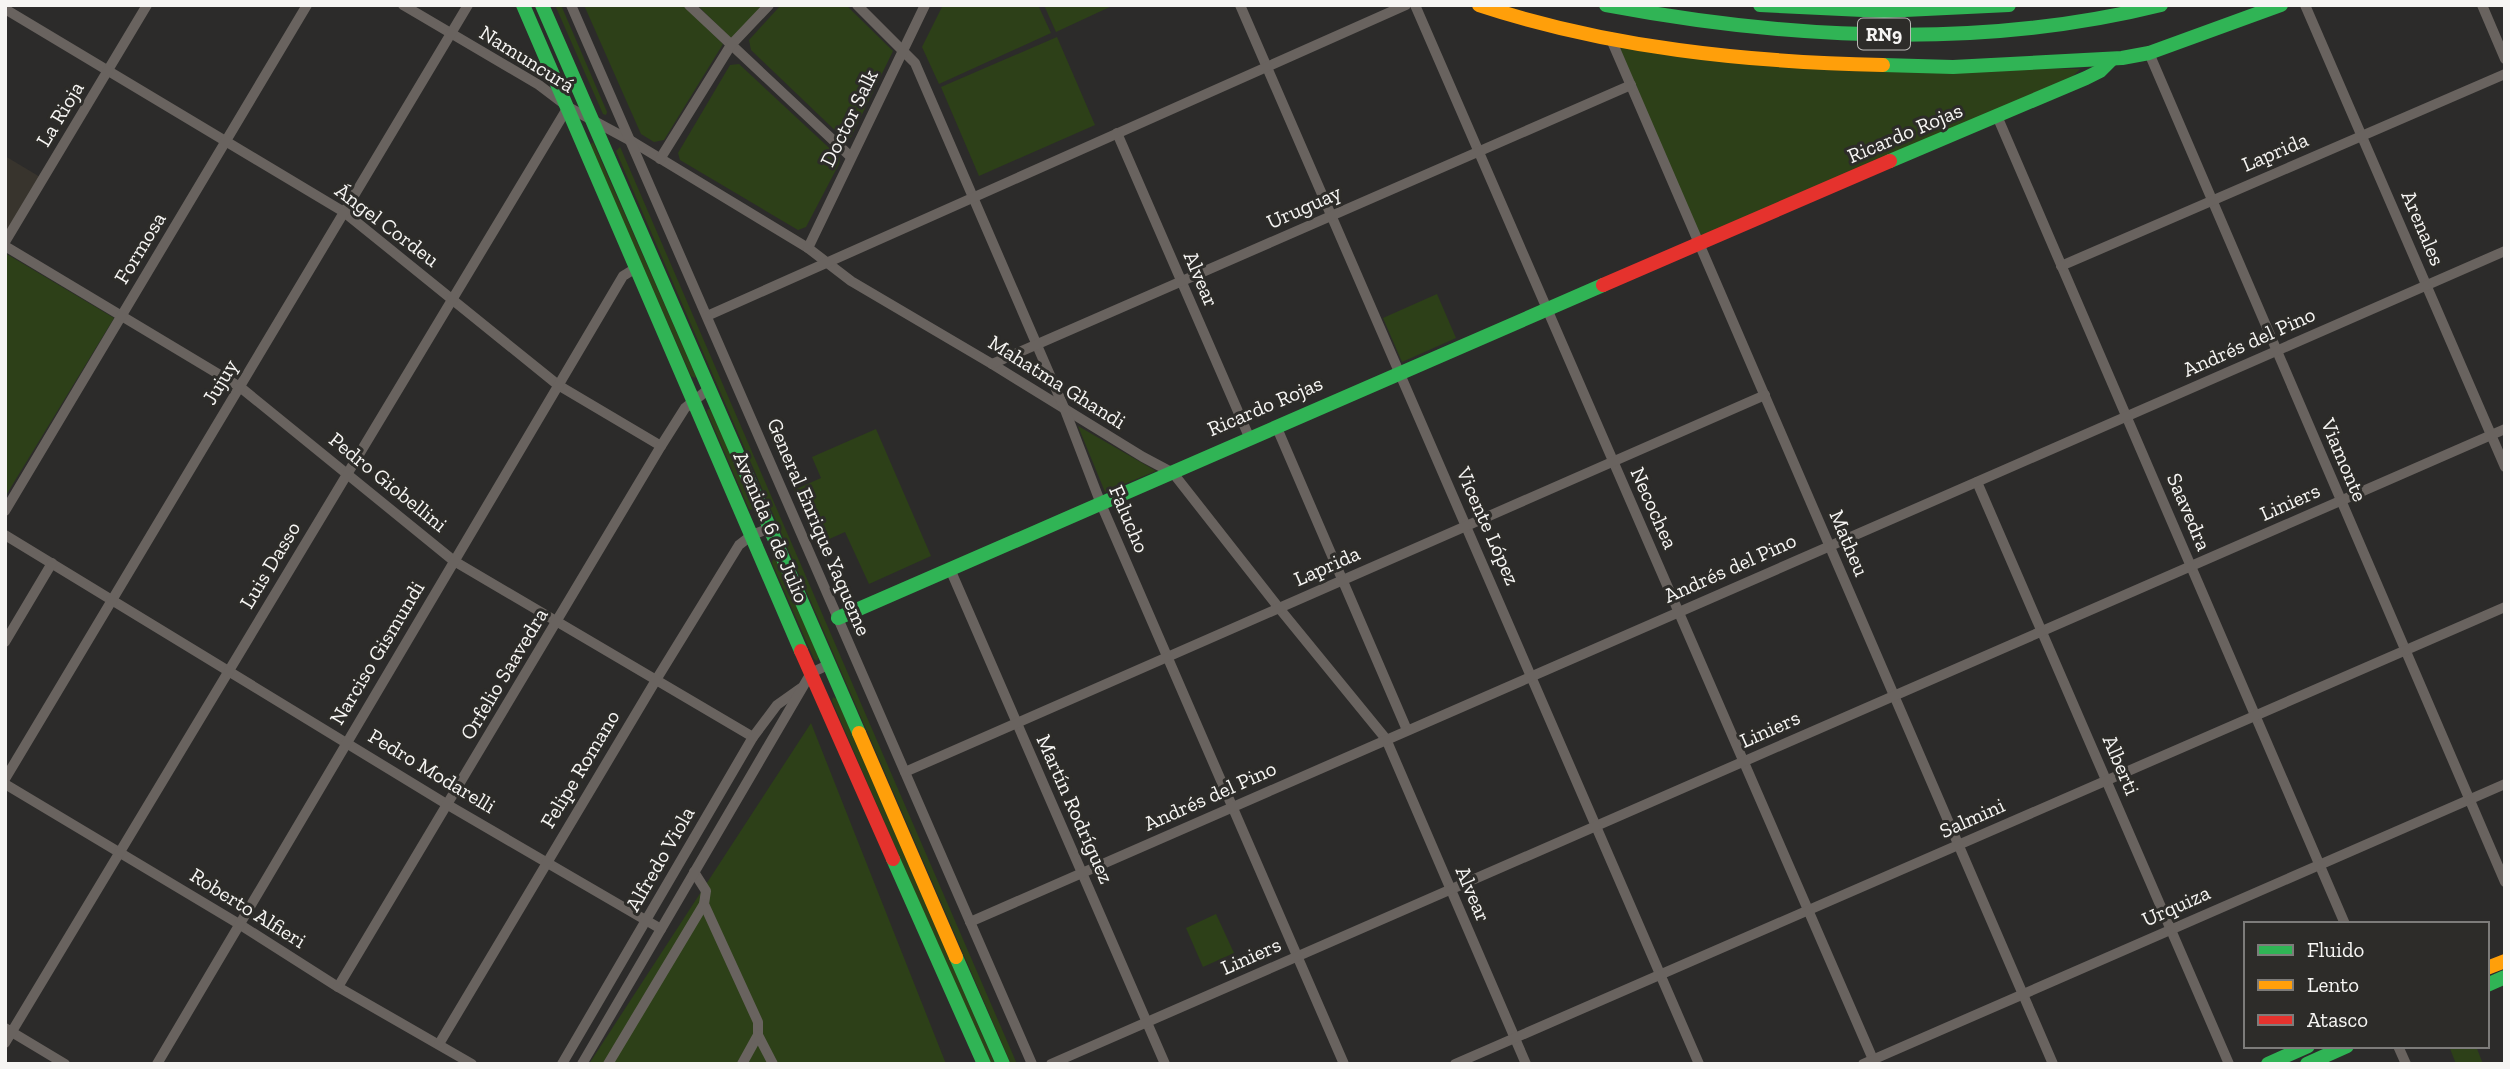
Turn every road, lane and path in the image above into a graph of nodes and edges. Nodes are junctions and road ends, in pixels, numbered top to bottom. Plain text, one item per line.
1 (147, 5) edge
2 (307, 5) edge
3 (403, 5) edge
4 (468, 5) edge
5 (523, 5) edge
6 (542, 5) edge
7 (571, 5) edge
8 (690, 5) edge
9 (769, 5) edge
10 (857, 5) edge
11 (925, 5) edge
12 (1240, 5) edge
13 (1406, 5) edge
14 (1415, 5) edge
15 (1479, 5) edge
16 (1606, 5) edge
17 (1759, 5) edge
18 (2009, 5) edge
19 (2161, 5) edge
20 (2281, 5) edge
21 (2305, 5) edge
22 (2482, 5) edge
23 (5, 9) edge
24 (450, 34) junction
25 (1609, 37) junction
26 (731, 45) junction
27 (904, 49) junction
28 (2149, 53) junction
29 (2112, 59) junction
30 (2505, 59) edge
31 (1267, 67) junction
32 (108, 71) junction
33 (2505, 74) edge
34 (1630, 85) junction
35 (568, 107) junction
36 (1997, 116) junction
37 (591, 120) junction
38 (1117, 133) junction
39 (2362, 136) junction
40 (226, 141) junction
41 (633, 142) junction
42 (1478, 152) junction
43 (851, 158) junction
44 (660, 159) junction
45 (973, 197) junction
46 (2211, 201) junction
47 (344, 212) junction
48 (1332, 216) junction
49 (1703, 241) junction
50 (5, 244) edge
51 (808, 248) junction
52 (2505, 251) edge
53 (828, 261) junction
54 (2062, 266) junction
55 (636, 268) junction
56 (1182, 281) junction
57 (2426, 285) junction
58 (452, 299) junction
59 (1547, 309) junction
60 (122, 316) junction
61 (707, 316) junction
62 (1037, 345) junction
63 (2276, 351) junction
64 (992, 364) junction
65 (1400, 372) junction
66 (558, 385) junction
67 (240, 387) junction
68 (710, 388) junction
69 (1765, 395) junction
70 (694, 401) junction
71 (1065, 410) junction
72 (2126, 416) junction
73 (1277, 428) junction
74 (2505, 429) edge
75 (2491, 435) junction
76 (1249, 438) junction
77 (661, 446) junction
78 (1613, 462) junction
79 (2505, 467) edge
80 (1171, 472) junction
81 (347, 474) junction
82 (1977, 481) junction
83 (2340, 501) junction
84 (1100, 503) junction
85 (5, 511) edge
86 (1467, 526) junction
87 (770, 528) junction
88 (5, 535) edge
89 (752, 535) junction
90 (1829, 546) junction
91 (454, 561) junction
92 (52, 563) junction
93 (2191, 566) junction
94 (950, 569) junction
95 (1342, 580) junction
96 (112, 600) junction
97 (2505, 607) edge
98 (1279, 608) junction
99 (1679, 612) junction
100 (837, 617) junction
101 (557, 623) junction
102 (2042, 631) junction
103 (5, 642) edge
104 (2405, 651) junction
105 (1167, 657) junction
106 (830, 664) junction
107 (229, 671) junction
108 (1532, 676) junction
109 (808, 679) junction
110 (656, 680) junction
111 (1894, 696) junction
112 (2256, 716) junction
113 (1017, 723) junction
114 (1407, 730) junction
115 (753, 737) junction
116 (1386, 739) junction
117 (347, 742) junction
118 (1744, 762) junction
119 (905, 772) junction
120 (5, 781) edge
121 (2106, 781) junction
122 (2505, 784) edge
123 (2469, 799) junction
124 (448, 805) junction
125 (1233, 807) junction
126 (1597, 826) junction
127 (1959, 845) junction
128 (120, 853) junction
129 (547, 862) junction
130 (2320, 864) junction
131 (694, 873) junction
132 (1082, 873) junction
133 (2505, 882) edge
134 (1451, 890) junction
135 (704, 904) junction
136 (1808, 910) junction
137 (646, 921) junction
138 (970, 922) junction
139 (2344, 922) edge
140 (239, 925) junction
141 (661, 929) junction
142 (2171, 929) junction
143 (1297, 956) junction
144 (1660, 975) junction
145 (2505, 977) edge
146 (2489, 984) edge
147 (338, 987) junction
148 (2023, 994) junction
149 (1147, 1022) junction
150 (9, 1030) edge
151 (758, 1035) junction
152 (1515, 1037) junction
153 (5, 1043) edge
154 (439, 1044) junction
155 (2304, 1048) edge
156 (2343, 1048) edge
157 (2399, 1048) edge
158 (612, 1061) edge
159 (1874, 1062) edge
160 (65, 1064) edge
161 (157, 1064) edge
162 (472, 1064) edge
163 (562, 1064) edge
164 (582, 1064) edge
165 (742, 1064) edge
166 (773, 1064) edge
167 (984, 1064) edge
168 (1003, 1064) edge
169 (1032, 1064) edge
170 (1051, 1064) edge
171 (1165, 1064) edge
172 (1344, 1064) edge
173 (1455, 1064) edge
174 (1526, 1064) edge
175 (1699, 1064) edge
176 (1863, 1064) edge
177 (2053, 1064) edge
178 (2229, 1064) edge
179 (2268, 1064) edge
180 (2307, 1064) edge
181 (2406, 1064) edge

1 - 32 street, La Rioja
2 - 40 street, Formosa
3 - 24 street, Namuncurá
4 - 24 street, Jujuy
5 - 35 main road, Avenida 6 de Julio
6 - 37 main road, Avenida 6 de Julio
7 - 41 street, General Enrique Yaqueme
8 - 26 street
9 - 26 street
10 - 27 street, Falucho
11 - 27 street, Doctor Salk
12 - 31 street, Vicente López
13 - 31 street
14 - 42 street, Necochea
15 - 25 main road
16 - 19 main road, RN9
17 - 18 main road, RN9
20 - 28 main road
21 - 39 street, Arenales
22 - 30 street
23 - 32 street, Ángel Cordeu
24 - 35 street, Namuncurá
24 - 47 street, Jujuy
25 - 29 main road
25 - 34 street, Matheu
26 - 43 street
26 - 44 street
27 - 43 street, Doctor Salk
27 - 45 street, Falucho
28 - 29 main road
28 - 46 street, Viamonte
29 - 36 main road, Ricardo Rojas
31 - 38 street
31 - 48 street, Vicente López
32 - 40 street, Ángel Cordeu
32 - 50 street, La Rioja
33 - 39 street, Laprida
34 - 42 street, Uruguay
34 - 49 street, Matheu
35 - 37 street, Namuncurá
35 - 55 main road, Avenida 6 de Julio
35 - 58 street, Luis Dasso
36 - 49 main road, Ricardo Rojas
36 - 54 street, Saavedra
37 - 41 street, Namuncurá
37 - 68 main road, Avenida 6 de Julio
38 - 45 street
38 - 56 street, Alvear
39 - 46 street, Laprida
39 - 57 street, Arenales
40 - 47 street, Ángel Cordeu
40 - 60 street, Formosa
41 - 44 street, Mahatma Ghandi
41 - 61 street, General Enrique Yaqueme
42 - 48 street, Uruguay
42 - 59 street, Necochea
43 - 51 street, Doctor Salk
44 - 51 street, Mahatma Ghandi
45 - 53 street
45 - 62 street, Falucho
46 - 54 street, Laprida
46 - 63 street, Viamonte
47 - 58 street, Ángel Cordeu
47 - 67 street, Jujuy
48 - 56 street, Uruguay
48 - 65 street, Vicente López
49 - 59 main road, Ricardo Rojas
49 - 69 street, Matheu
50 - 60 street, Pedro Giobellini
51 - 53 street, Mahatma Ghandi
52 - 57 street, Andrés del Pino
53 - 61 street
53 - 64 street, Mahatma Ghandi
54 - 72 street, Saavedra
55 - 66 street, Narciso Gismundi
55 - 70 main road, Avenida 6 de Julio
56 - 62 street, Uruguay
56 - 76 street, Alvear
57 - 63 street, Andrés del Pino
57 - 75 street, Arenales
58 - 66 street, Ángel Cordeu
58 - 81 street, Luis Dasso
59 - 65 main road, Ricardo Rojas
59 - 78 street, Necochea
60 - 67 street, Pedro Giobellini
60 - 85 street, Formosa
61 - 100 street, General Enrique Yaqueme
62 - 64 street, Uruguay
62 - 71 street, Falucho
63 - 72 street, Andrés del Pino
63 - 83 street, Viamonte
64 - 71 street, Mahatma Ghandi
65 - 73 main road, Ricardo Rojas
65 - 76 main road, Ricardo Rojas
65 - 86 street, Vicente López
66 - 77 street, Ángel Cordeu
66 - 91 street, Narciso Gismundi
67 - 81 street, Pedro Giobellini
67 - 96 street, Jujuy
68 - 70 street, Orfelio Saavedra
68 - 87 main road, Avenida 6 de Julio
69 - 78 street, Laprida
69 - 90 street, Matheu
70 - 77 street, Orfelio Saavedra
70 - 89 main road, Avenida 6 de Julio
71 - 80 street, Mahatma Ghandi
71 - 84 street, Falucho
72 - 82 street, Andrés del Pino
72 - 93 street, Saavedra
73 - 76 main road, Ricardo Rojas
73 - 95 street
74 - 75 street, Liniers
75 - 79 street, Arenales
75 - 83 street, Liniers
76 - 80 main road, Ricardo Rojas
77 - 101 street, Orfelio Saavedra
78 - 86 street, Laprida
78 - 99 street, Necochea
80 - 84 main road, Ricardo Rojas
80 - 98 street, Mahatma Ghandi
81 - 91 street, Pedro Giobellini
81 - 107 street, Luis Dasso
82 - 90 street, Andrés del Pino
82 - 102 street, Alberti
83 - 93 street, Liniers
83 - 104 street, Viamonte
84 - 94 main road, Ricardo Rojas
84 - 100 main road, Ricardo Rojas
84 - 105 street, Falucho
86 - 95 street, Laprida
86 - 108 street, Vicente López
87 - 89 street, Felipe Romano
87 - 106 main road, Avenida 6 de Julio
88 - 92 street, Pedro Modarelli
89 - 109 main road, Avenida 6 de Julio
89 - 110 street, Felipe Romano
90 - 99 street, Andrés del Pino
90 - 111 street, Matheu
91 - 101 street, Pedro Giobellini
91 - 117 street, Narciso Gismundi
92 - 96 street, Pedro Modarelli
92 - 103 street
93 - 102 street, Liniers
93 - 112 street, Saavedra
94 - 100 main road, Ricardo Rojas
94 - 113 street, Martín Rodríguez
95 - 98 street, Laprida
95 - 114 street
96 - 107 street, Pedro Modarelli
96 - 120 street, Jujuy
97 - 104 street, Salmini
98 - 105 street, Laprida
98 - 116 street, Mahatma Ghandi
99 - 108 street, Andrés del Pino
99 - 118 street, Necochea
100 - 119 street, General Enrique Yaqueme
101 - 110 street, Pedro Giobellini
101 - 124 street, Orfelio Saavedra
102 - 111 street, Liniers
102 - 121 street, Alberti
104 - 112 street, Salmini
104 - 123 street, Viamonte
105 - 113 street, Laprida
105 - 125 street, Falucho
106 - 109 street, Alfredo Viola
106 - 168 main road, Avenida 6 de Julio
107 - 117 street, Pedro Modarelli
107 - 128 street, Luis Dasso
108 - 114 street, Andrés del Pino
108 - 126 street, Vicente López
109 - 115 street, Alfredo Viola
109 - 131 street, Alfredo Viola
109 - 167 main road, Avenida 6 de Julio
110 - 115 street, Pedro Giobellini
110 - 129 street, Felipe Romano
111 - 118 street, Liniers
111 - 127 street, Matheu
112 - 121 street, Salmini
112 - 130 street, Saavedra
113 - 119 street, Laprida
113 - 132 street, Martín Rodríguez
114 - 116 street, Andrés del Pino
115 - 137 street, Alfredo Viola
116 - 125 street, Andrés del Pino
116 - 134 street, Alvear
117 - 124 street, Pedro Modarelli
117 - 140 street, Narciso Gismundi
118 - 126 street, Liniers
118 - 136 street, Necochea
119 - 138 street, General Enrique Yaqueme
120 - 128 street, Roberto Alfieri
121 - 127 street, Salmini
121 - 142 street, Alberti
122 - 123 street, Urquiza
123 - 130 street, Urquiza
123 - 133 street, Viamonte
124 - 129 street, Pedro Modarelli
124 - 147 street, Orfelio Saavedra
125 - 132 street, Andrés del Pino
125 - 143 street, Falucho
126 - 134 street, Liniers
126 - 144 street, Vicente López
127 - 136 street, Salmini
127 - 148 street, Matheu
128 - 140 street, Roberto Alfieri
128 - 150 street, Luis Dasso
129 - 137 street, Pedro Modarelli
129 - 154 street, Felipe Romano
130 - 139 street, Saavedra
130 - 142 street, Urquiza
131 - 135 street
131 - 141 street, Alfredo Viola
132 - 138 street, Andrés del Pino
132 - 149 street, Martín Rodríguez
134 - 143 street, Liniers
134 - 152 street, Alvear
135 - 151 street
135 - 158 street
136 - 144 street, Salmini
136 - 159 street, Necochea
137 - 141 street, Pedro Modarelli
137 - 163 street, Alfredo Viola
138 - 169 street, General Enrique Yaqueme
140 - 147 street, Roberto Alfieri
140 - 161 street, Narciso Gismundi
141 - 164 street, Alfredo Viola
142 - 148 street, Urquiza
142 - 178 street, Alberti
143 - 149 street, Liniers
143 - 172 street, Falucho
144 - 152 street, Salmini
144 - 175 street, Vicente López
145 - 146 main road
147 - 154 street, Roberto Alfieri
148 - 159 street, Urquiza
148 - 177 street, Matheu
149 - 170 street, Liniers
149 - 171 street, Martín Rodríguez
150 - 153 street, Luis Dasso
150 - 160 street
151 - 165 street
151 - 166 street
152 - 173 street, Salmini
152 - 174 street, Alvear
154 - 162 street, Roberto Alfieri
155 - 179 main road
156 - 180 main road
157 - 181 street
159 - 176 street, Urquiza

